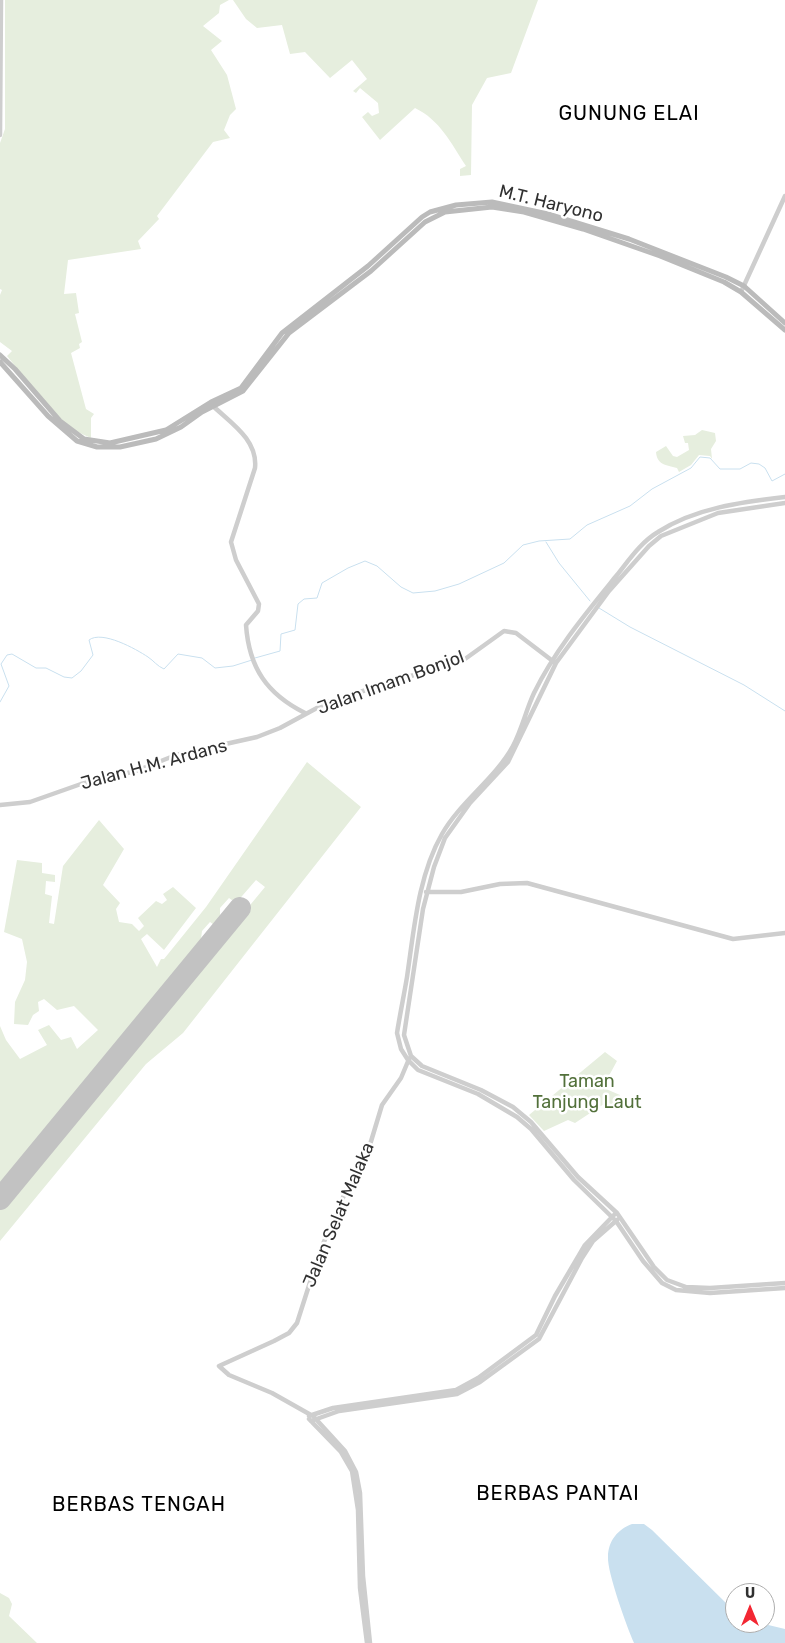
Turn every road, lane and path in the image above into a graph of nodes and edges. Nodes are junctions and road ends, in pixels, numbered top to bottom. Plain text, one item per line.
1 (1, 1) edge
2 (0, 135) edge
3 (785, 196) edge
4 (742, 289) junction
5 (785, 323) edge
6 (785, 330) edge
7 (0, 355) edge
8 (0, 362) edge
9 (212, 404) junction
10 (42, 405) junction
11 (785, 497) edge
12 (785, 503) edge
13 (687, 518) junction
14 (689, 523) junction
15 (681, 524) junction
16 (554, 662) junction
17 (305, 713) junction
18 (0, 805) edge
19 (424, 892) junction
20 (785, 933) edge
21 (410, 1058) junction
22 (616, 1217) junction
23 (605, 1229) junction
24 (624, 1230) junction
25 (785, 1283) edge
26 (564, 1284) junction
27 (785, 1288) edge
28 (710, 1291) junction
29 (718, 1291) junction
30 (310, 1417) junction
31 (369, 1643) edge

1 - 2 street
3 - 4 street
4 - 5 main road, M.T. Haryono
4 - 6 main road, M.T. Haryono
4 - 9 main road, M.T. Haryono
7 - 10 main road
8 - 10 main road
9 - 10 main road, M.T. Haryono
9 - 17 street, Jalan Imam Bonjol
11 - 13 street
12 - 14 street
13 - 14 street
13 - 15 street
14 - 15 street
15 - 16 street
16 - 17 street, Jalan Imam Bonjol
16 - 19 street
17 - 18 street, Jalan H.M. Ardans
19 - 20 street
19 - 21 street
21 - 22 street
21 - 30 street, Jalan Selat Malaka
22 - 23 street
22 - 24 street
22 - 26 street
22 - 28 street
23 - 24 street
23 - 26 street
24 - 28 street
25 - 29 street
26 - 30 street
27 - 29 street
28 - 29 street
30 - 31 street

